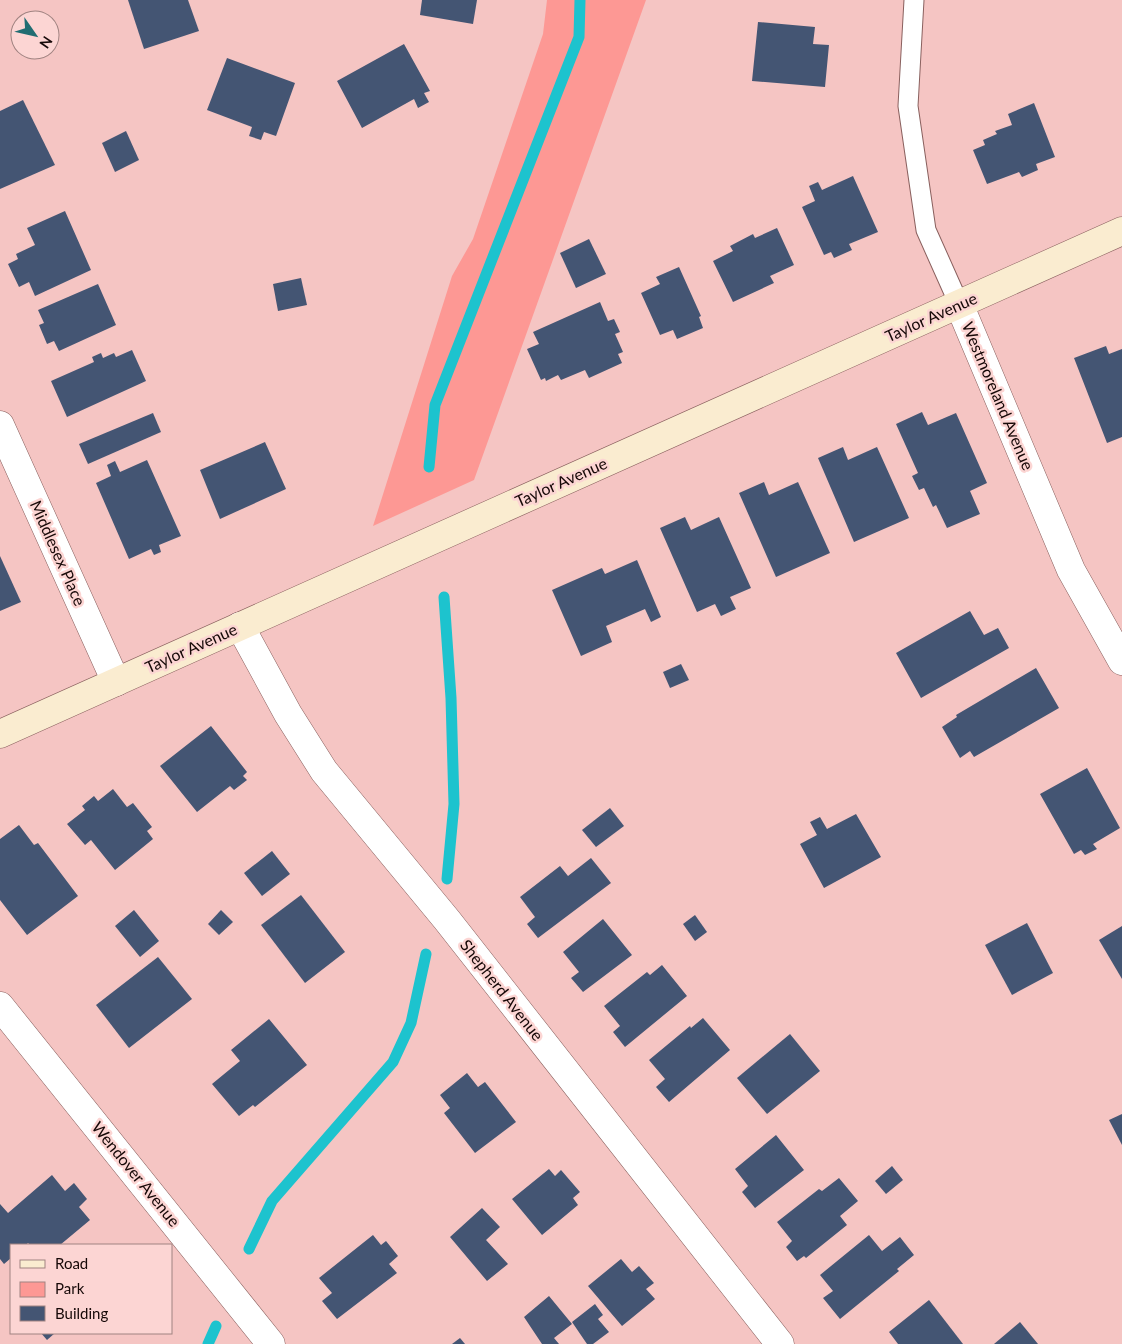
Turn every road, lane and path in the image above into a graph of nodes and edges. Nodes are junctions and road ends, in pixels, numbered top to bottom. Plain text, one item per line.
1 (914, 0) edge
2 (1122, 231) edge
3 (959, 304) junction
4 (0, 425) edge
5 (240, 626) junction
6 (1122, 661) edge
7 (116, 682) junction
8 (0, 734) edge
9 (0, 1006) edge
10 (271, 1344) edge
11 (780, 1344) edge

1 - 3 lane, Westmoreland Avenue
2 - 3 main road, Taylor Avenue
3 - 5 main road, Taylor Avenue
3 - 6 street, Westmoreland Avenue
4 - 7 street, Middlesex Place
5 - 7 main road, Taylor Avenue
5 - 11 street, Shepherd Avenue
7 - 8 main road, Taylor Avenue
9 - 10 street, Wendover Avenue

